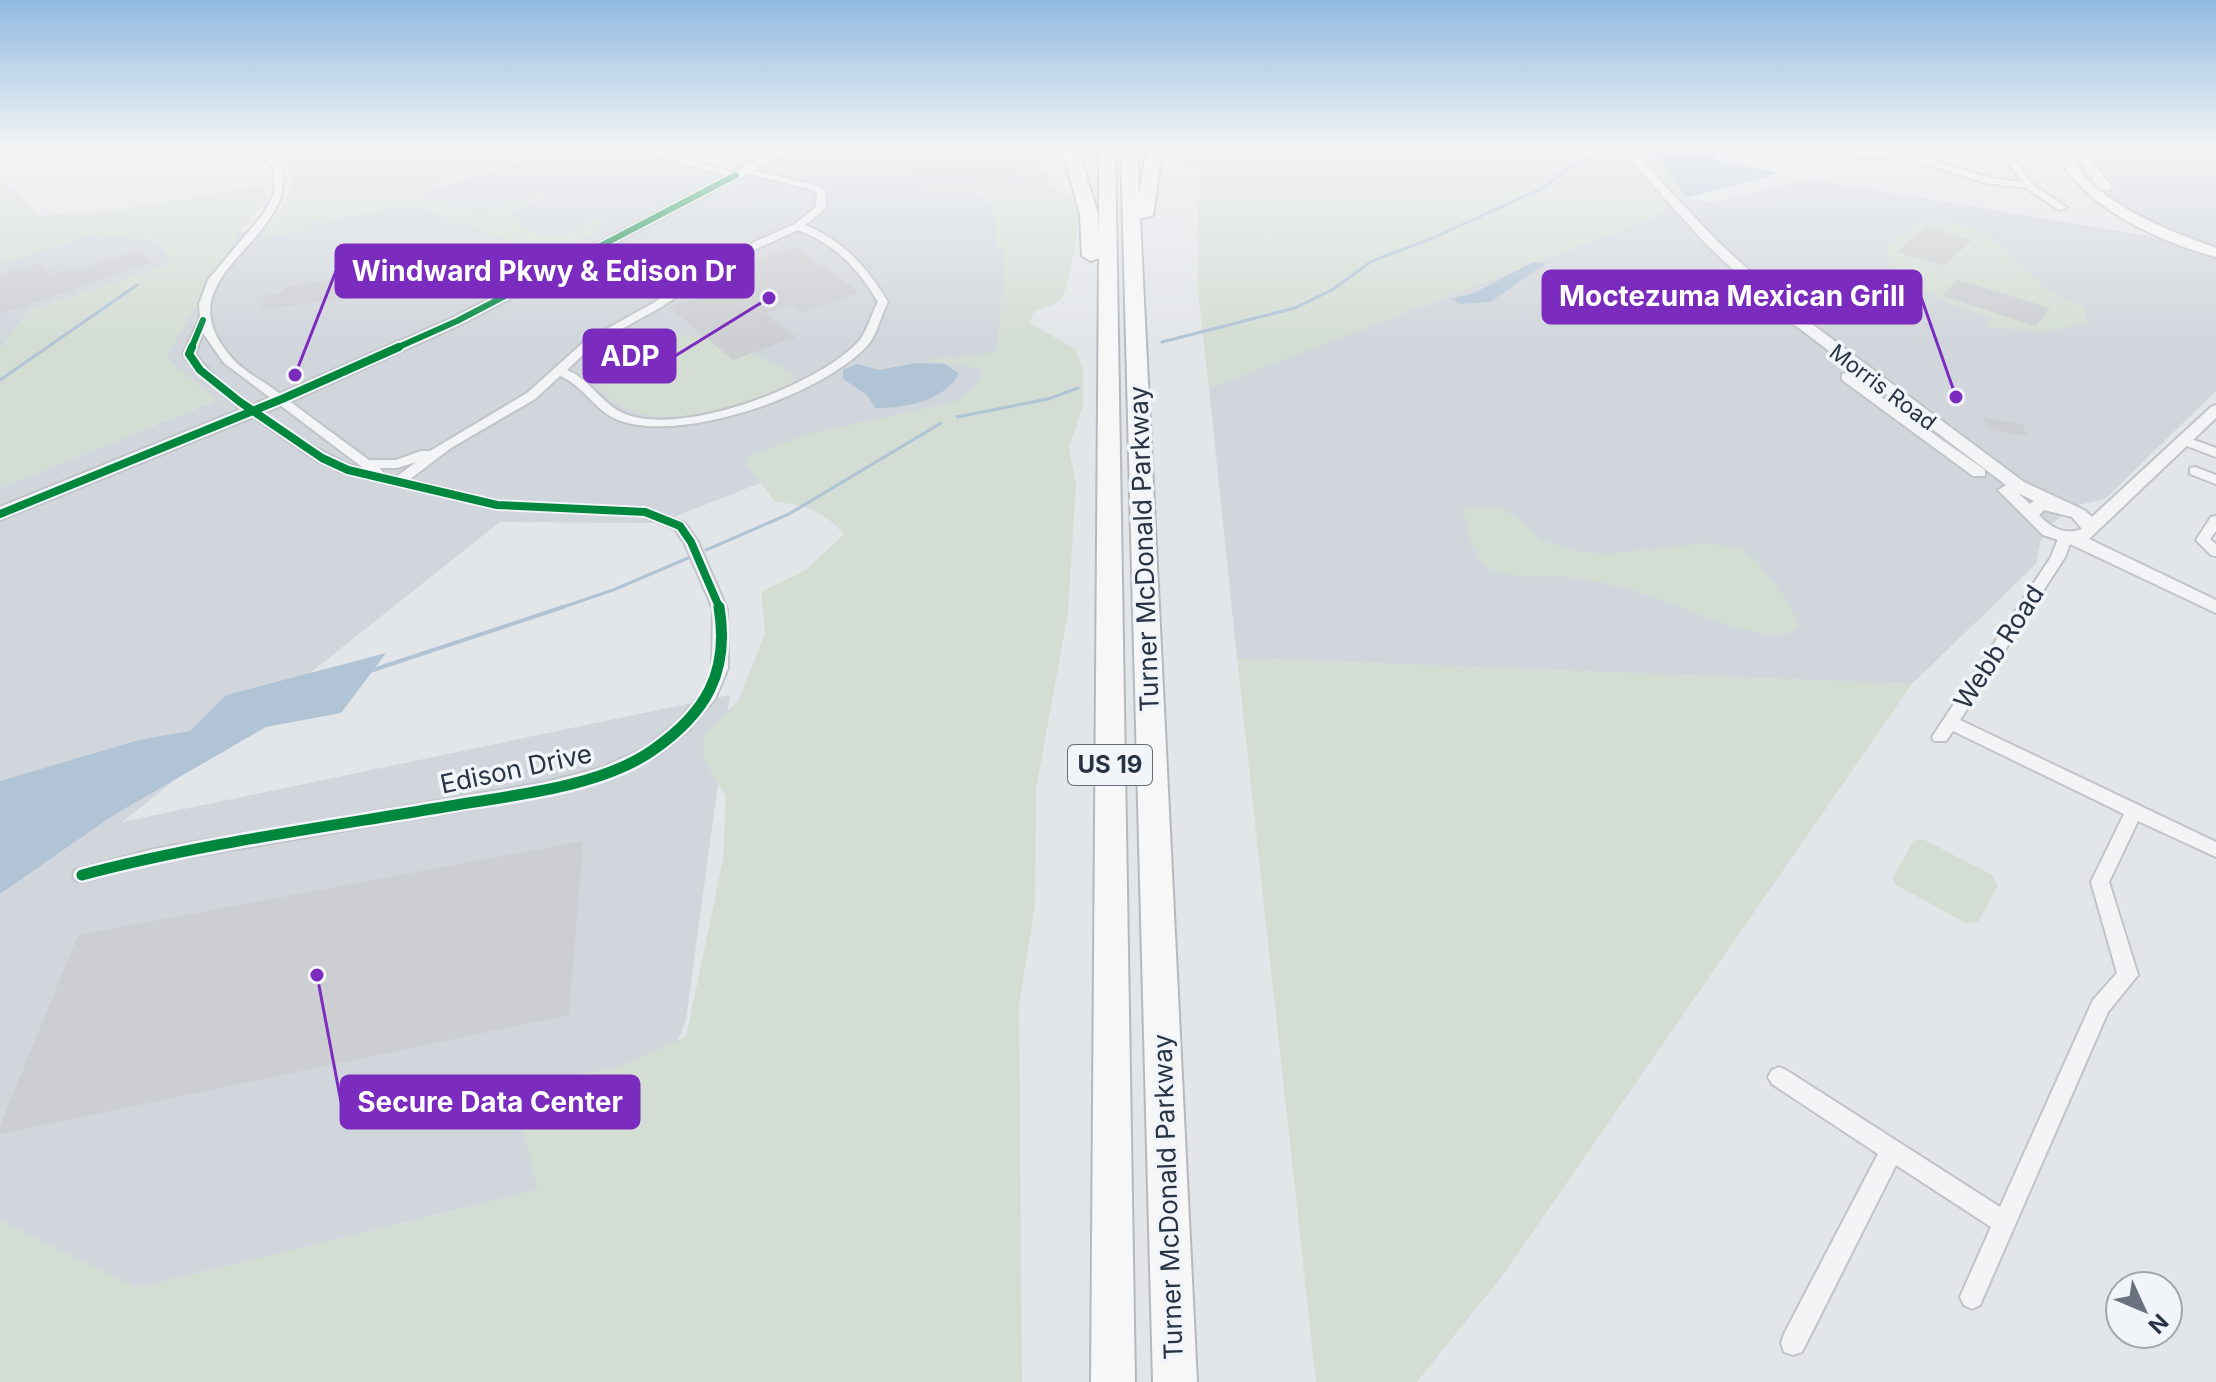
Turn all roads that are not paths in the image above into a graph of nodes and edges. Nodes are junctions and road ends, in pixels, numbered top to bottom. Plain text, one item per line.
1 (265, 212) edge
2 (657, 212) edge
3 (816, 212) edge
4 (1089, 212) edge
5 (1107, 212) edge
6 (1132, 212) edge
7 (1144, 212) edge
8 (1670, 212) edge
9 (1681, 212) edge
10 (2130, 212) edge
11 (2143, 212) edge
12 (798, 226) junction
13 (2216, 245) edge
14 (2216, 253) edge
15 (1135, 263) junction
16 (203, 320) junction
17 (559, 371) junction
18 (585, 382) junction
19 (540, 387) junction
20 (275, 395) junction
21 (247, 406) junction
22 (2216, 410) edge
23 (1108, 415) junction
24 (2183, 440) junction
25 (446, 445) junction
26 (2216, 453) edge
27 (363, 464) junction
28 (2195, 471) dead end
29 (2216, 480) edge
30 (397, 483) junction
31 (0, 500) edge
32 (2055, 505) junction
33 (2112, 506) junction
34 (2073, 511) junction
35 (0, 514) edge
36 (2030, 514) junction
37 (2216, 520) edge
38 (2044, 529) junction
39 (2092, 529) junction
40 (2068, 537) junction
41 (2216, 552) edge
42 (2058, 557) junction
43 (2187, 592) junction
44 (2216, 607) edge
45 (2134, 811) junction
46 (2216, 850) edge
47 (82, 875) dead end
48 (1779, 1077) dead end
49 (1892, 1150) junction
50 (2005, 1223) junction
51 (1972, 1297) dead end
52 (1793, 1343) dead end
53 (1113, 1382) edge
54 (1175, 1382) edge

1 - 16 street
2 - 20 main road
3 - 12 street
4 - 23 highway
5 - 23 highway, Turner McDonald Parkway / US 19
6 - 15 highway, Turner McDonald Parkway / US 19
7 - 15 highway
8 - 36 street, Morris Road
9 - 32 street, Morris Road
10 - 14 main road
11 - 13 main road
12 - 17 street
12 - 18 street
15 - 54 highway, Turner McDonald Parkway / US 19
16 - 20 street
16 - 21 street
17 - 18 street
17 - 19 street
18 - 19 street
19 - 25 street
20 - 21 main road
20 - 27 street
21 - 30 street
21 - 31 main road
21 - 35 main road
22 - 24 street
23 - 53 highway, Turner McDonald Parkway / US 19
24 - 26 street
24 - 33 street
25 - 27 street
25 - 30 street
27 - 30 street
28 - 29 street
30 - 47 street, Edison Drive
32 - 34 street, Morris Road
32 - 36 street
33 - 34 street
33 - 39 street
34 - 39 street
36 - 38 street, Morris Road
37 - 41 street
38 - 40 street
38 - 42 street, Webb Road
39 - 40 street
39 - 43 street
40 - 42 street, Webb Road
40 - 43 street
42 - 45 street, Webb Road
43 - 44 street
45 - 46 street
45 - 50 street
48 - 49 street
49 - 50 street
49 - 52 street
50 - 51 street

